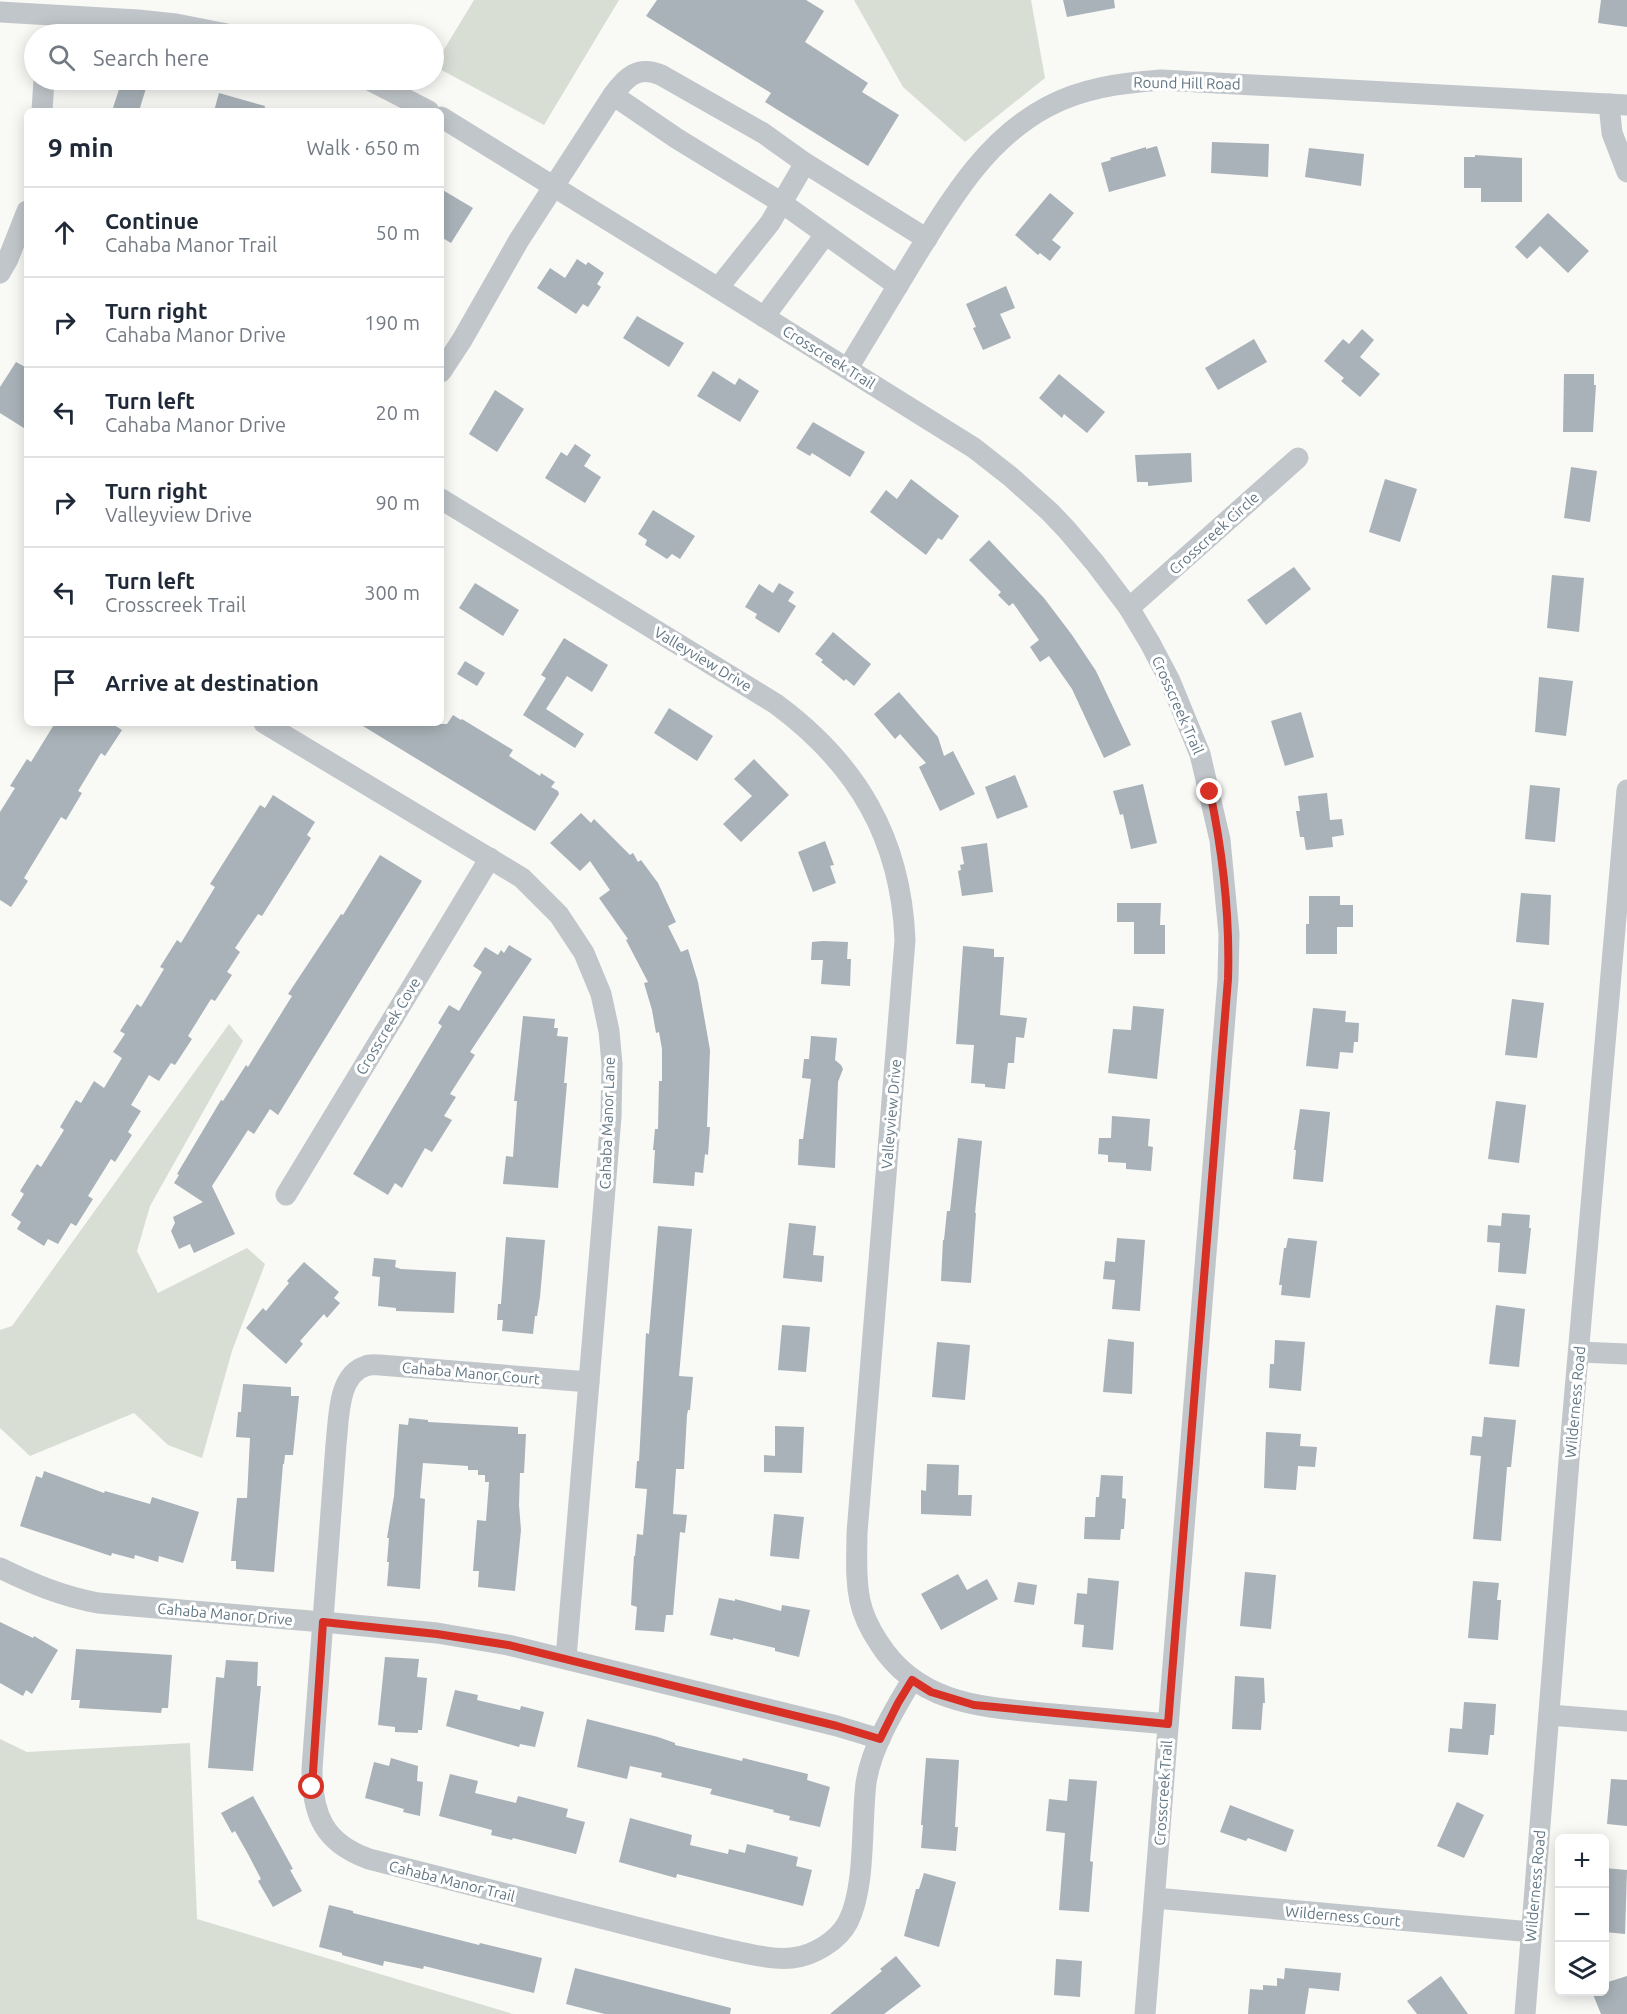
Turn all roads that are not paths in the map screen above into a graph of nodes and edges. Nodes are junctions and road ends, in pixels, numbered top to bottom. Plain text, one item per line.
1 (0, 12) edge
2 (46, 24) edge
3 (176, 24) edge
4 (43, 90) edge
5 (388, 90) edge
6 (613, 95) junction
7 (1618, 104) edge
8 (42, 108) edge
9 (423, 108) edge
10 (444, 119) edge
11 (805, 163) junction
12 (1627, 172) edge
13 (554, 187) junction
14 (782, 203) junction
15 (24, 218) edge
16 (825, 235) junction
17 (927, 239) junction
18 (0, 273) edge
19 (898, 286) junction
20 (718, 288) junction
21 (764, 317) junction
22 (444, 367) edge
23 (848, 368) junction
24 (1298, 458) dead end
25 (444, 501) edge
26 (1129, 608) junction
27 (269, 726) edge
28 (1627, 790) edge
29 (490, 858) junction
30 (286, 1195) dead end
31 (1579, 1352) junction
32 (1627, 1354) edge
33 (355, 1372) joint
34 (589, 1382) junction
35 (0, 1568) edge
36 (323, 1622) junction
37 (566, 1658) junction
38 (912, 1680) junction
39 (1550, 1715) junction
40 (1627, 1721) edge
41 (1168, 1724) junction
42 (880, 1739) junction
43 (1155, 1898) junction
44 (1531, 1932) junction
45 (1145, 2014) edge
46 (1525, 2014) edge

1 - 2 street
2 - 3 street
4 - 8 street
5 - 9 street
6 - 11 street
6 - 13 street
6 - 14 street
7 - 12 street
7 - 17 street, Round Hill Road
10 - 13 street, Crosscreek Trail
11 - 14 street
11 - 17 street
13 - 20 street, Crosscreek Trail
13 - 22 street
14 - 16 street
14 - 20 street
15 - 18 street
16 - 19 street
16 - 21 street
17 - 19 street, Round Hill Road
19 - 23 street, Round Hill Road
20 - 21 street, Crosscreek Trail
21 - 23 street, Crosscreek Trail
23 - 26 street, Crosscreek Trail
24 - 26 street, Crosscreek Circle
25 - 38 street, Valleyview Drive
26 - 41 street, Crosscreek Trail
27 - 29 street, Cahaba Manor Lane
28 - 31 street, Wilderness Road
29 - 30 street, Crosscreek Cove
29 - 34 street, Cahaba Manor Lane
31 - 32 street
31 - 39 street, Wilderness Road
33 - 34 street, Cahaba Manor Court
33 - 36 street, Cahaba Manor Trail
34 - 37 street, Cahaba Manor Lane
35 - 36 street, Cahaba Manor Drive
36 - 37 street, Cahaba Manor Drive
36 - 42 street, Cahaba Manor Trail
37 - 42 street, Cahaba Manor Drive
38 - 41 street, Valleyview Drive
38 - 42 street
39 - 40 street
39 - 44 street, Wilderness Road
41 - 43 street, Crosscreek Trail
43 - 44 street, Wilderness Court
43 - 45 street, Crosscreek Trail
44 - 46 street, Wilderness Road

